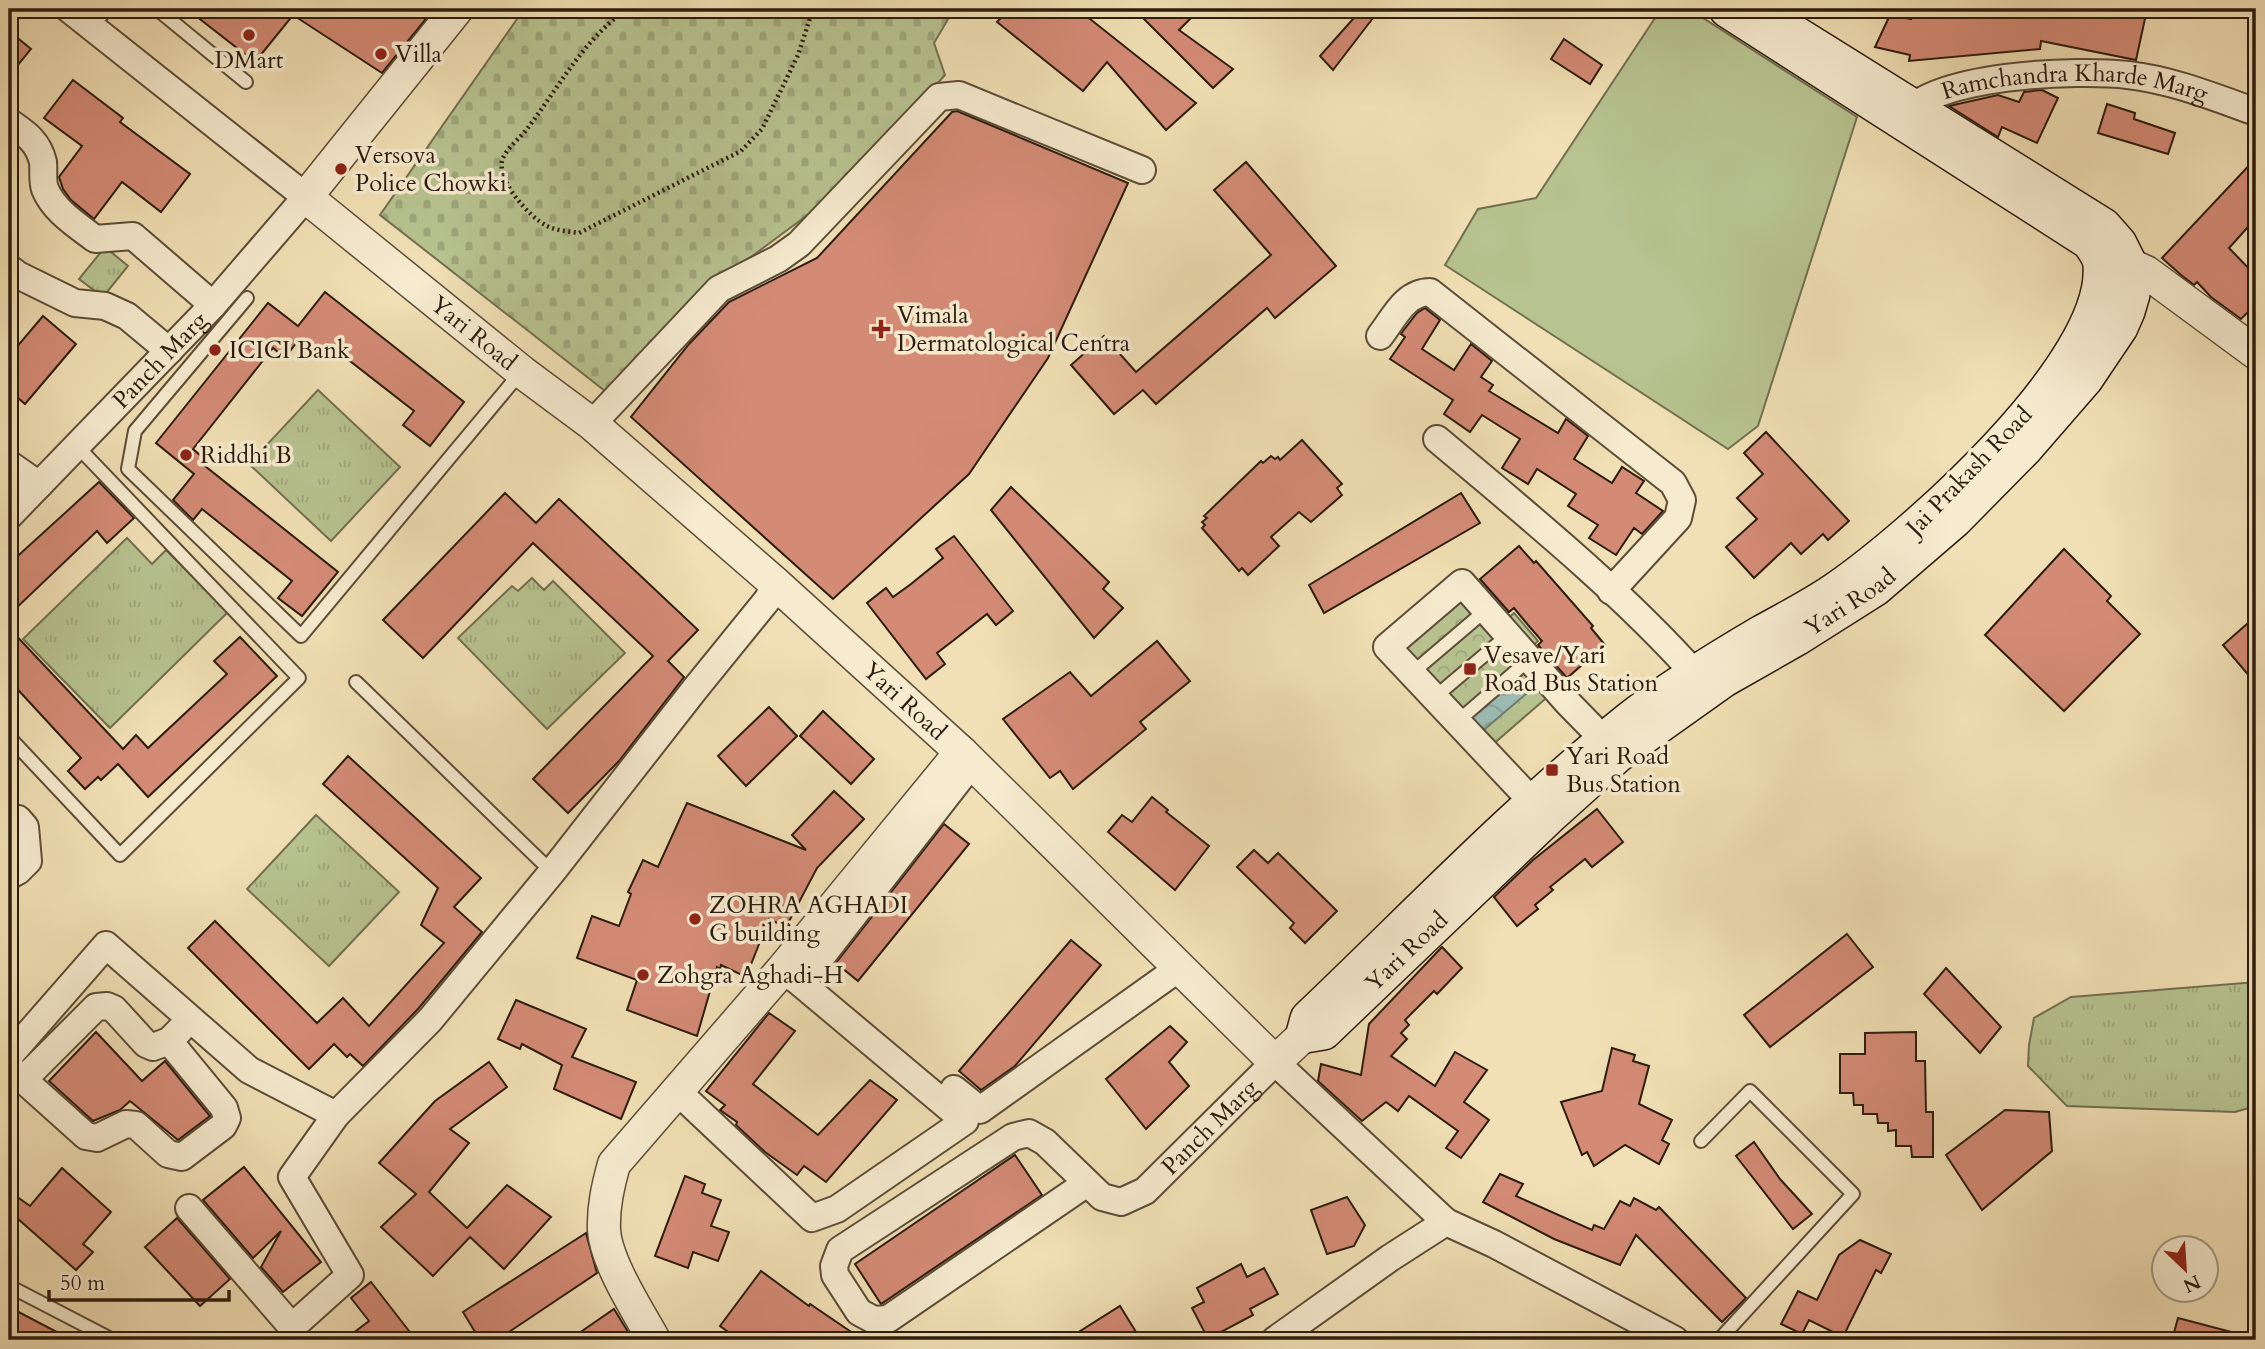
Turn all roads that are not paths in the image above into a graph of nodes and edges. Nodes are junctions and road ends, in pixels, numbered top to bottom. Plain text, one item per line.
1 (69, 9) edge
2 (157, 9) edge
3 (457, 9) edge
4 (1728, 9) edge
5 (1754, 9) edge
6 (99, 18) edge
7 (246, 82) dead end
8 (2256, 111) edge
9 (1906, 113) junction
10 (9, 122) edge
11 (1142, 170) dead end
12 (306, 197) junction
13 (2115, 264) junction
14 (9, 268) edge
15 (247, 298) dead end
16 (213, 304) junction
17 (1380, 336) dead end
18 (169, 351) junction
19 (2256, 353) edge
20 (522, 372) junction
21 (592, 424) junction
22 (1437, 439) dead end
23 (77, 446) junction
24 (9, 464) edge
25 (39, 485) junction
26 (9, 516) edge
27 (775, 583) junction
28 (1611, 591) junction
29 (1486, 610) junction
30 (1508, 635) junction
31 (1530, 659) junction
32 (1412, 673) junction
33 (1696, 675) junction
34 (356, 681) dead end
35 (1435, 697) junction
36 (1458, 721) junction
37 (9, 737) edge
38 (1611, 748) junction
39 (966, 758) junction
40 (1541, 810) junction
41 (9, 819) edge
42 (552, 872) junction
43 (9, 876) edge
44 (795, 966) junction
45 (1179, 968) junction
46 (73, 983) junction
47 (96, 1007) junction
48 (191, 1019) junction
49 (1305, 1034) joint
50 (169, 1041) junction
51 (9, 1056) edge
52 (1275, 1062) junction
53 (16, 1073) edge
54 (677, 1091) junction
55 (336, 1115) junction
56 (1701, 1141) dead end
57 (1087, 1183) junction
58 (189, 1208) dead end
59 (1446, 1222) junction
60 (9, 1286) edge
61 (113, 1340) edge
62 (654, 1340) edge
63 (1275, 1340) edge
64 (1675, 1340) edge
65 (1719, 1340) edge

1 - 6 street, Yari Road
2 - 7 lane
3 - 12 street
4 - 9 main road
5 - 9 main road
6 - 12 street, Yari Road
8 - 9 street, Ramchandra Kharde Marg
9 - 13 main road
10 - 16 street
11 - 21 street
12 - 16 street, Panch Marg
12 - 20 street, Yari Road
13 - 19 street
13 - 33 main road, Jai Prakash Road
13 - 38 main road, Yari Road
14 - 18 street
15 - 20 lane
16 - 18 street, Panch Marg
17 - 28 street
18 - 23 street, Panch Marg
20 - 21 street, Yari Road
21 - 27 street, Yari Road
22 - 28 street
23 - 25 street, Panch Marg
23 - 37 lane
24 - 25 street
25 - 26 street, Panch Marg
27 - 39 street, Yari Road
27 - 42 street
28 - 33 street
29 - 30 street
29 - 32 lane
29 - 32 street
30 - 31 street
30 - 35 lane
31 - 36 lane
31 - 38 street
32 - 35 street
33 - 38 main road, Jai Prakash Road
34 - 42 lane
35 - 36 street
36 - 40 street
38 - 40 main road, Jai Prakash Road
39 - 44 street
39 - 45 street, Yari Road
40 - 49 main road, Jai Prakash Road
41 - 43 street
42 - 55 street
44 - 45 street
44 - 54 street
44 - 54 street
45 - 52 street, Yari Road
46 - 47 street
46 - 48 street
46 - 51 street
47 - 50 street
47 - 53 street
48 - 50 street
48 - 55 street
49 - 52 street
50 - 53 street
52 - 57 street, Panch Marg
52 - 59 street
54 - 62 street
55 - 58 street
56 - 65 lane
57 - 57 street
59 - 63 street
59 - 64 street
60 - 61 lane

